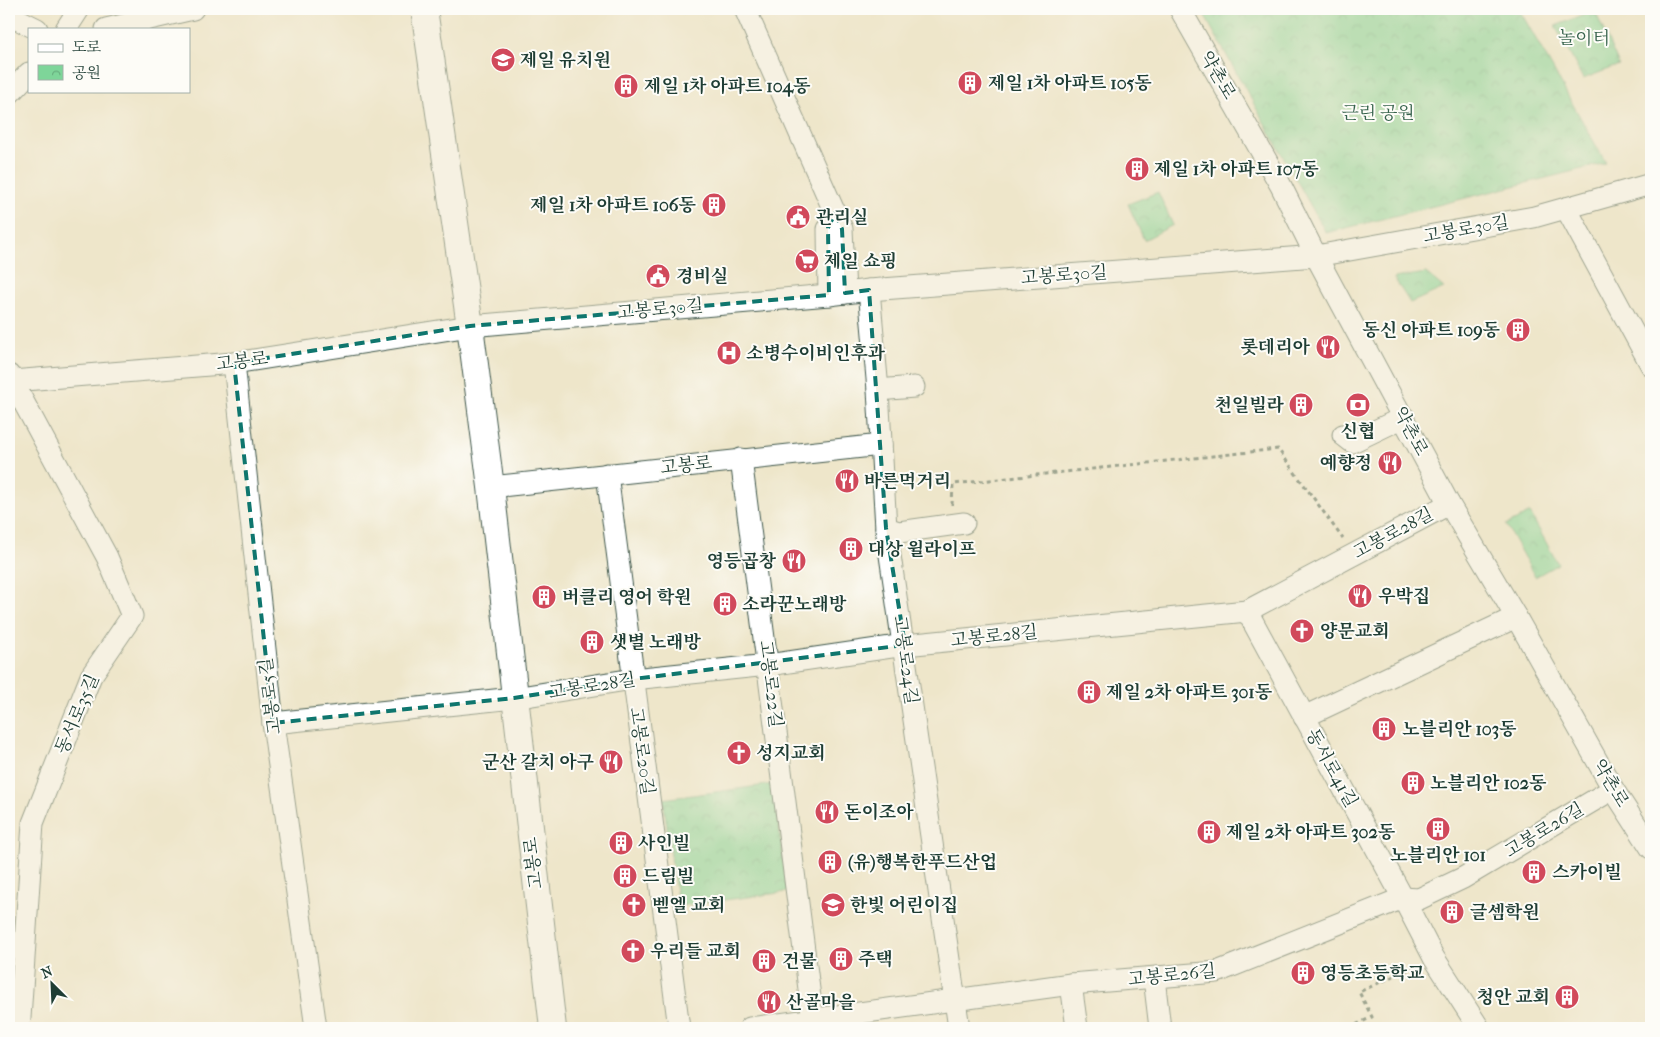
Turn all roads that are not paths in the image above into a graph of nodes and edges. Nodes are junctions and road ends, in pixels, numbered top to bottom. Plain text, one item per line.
1 (79, 9) edge
2 (193, 9) edge
3 (424, 9) edge
4 (745, 9) edge
5 (1180, 9) edge
6 (9, 15) edge
7 (35, 28) edge
8 (67, 28) edge
9 (110, 28) edge
10 (28, 74) edge
11 (9, 94) edge
12 (1651, 184) edge
13 (1566, 208) junction
14 (1316, 256) junction
15 (870, 290) junction
16 (837, 294) junction
17 (470, 326) junction
18 (234, 363) junction
19 (1651, 366) edge
20 (10, 378) edge
21 (914, 387) dead end
22 (878, 390) junction
23 (1404, 417) junction
24 (1343, 435) dead end
25 (881, 445) junction
26 (741, 459) junction
27 (606, 474) junction
28 (491, 487) junction
29 (1449, 504) junction
30 (958, 524) road end
31 (886, 528) junction
32 (1247, 611) junction
33 (1516, 617) junction
34 (904, 645) junction
35 (768, 664) junction
36 (633, 679) junction
37 (514, 698) junction
38 (1304, 717) junction
39 (273, 723) junction
40 (1613, 789) junction
41 (1651, 848) edge
42 (1403, 898) junction
43 (1154, 978) junction
44 (1072, 984) junction
45 (956, 1000) junction
46 (813, 1024) edge
47 (18, 1028) edge
48 (316, 1028) edge
49 (553, 1028) edge
50 (679, 1028) edge
51 (750, 1028) edge
52 (959, 1028) edge
53 (1077, 1028) edge
54 (1160, 1028) edge
55 (1479, 1028) edge

1 - 8 street
2 - 9 street
3 - 17 street, 고봉로
4 - 16 street
5 - 14 street, 약촌로
6 - 7 street
10 - 11 street
12 - 13 street, 고봉로30길
13 - 14 street, 고봉로30길
13 - 19 street
14 - 15 street, 고봉로30길
14 - 23 street, 약촌로
15 - 16 street, 고봉로30길
15 - 22 street, 고봉로24길
16 - 17 street, 고봉로30길
17 - 18 street, 고봉로
17 - 28 street, 고봉로
18 - 20 street, 고봉로
18 - 39 street, 고봉로5길
20 - 47 street, 동서로35길
21 - 22 street
22 - 25 street, 고봉로24길
23 - 24 street
23 - 29 street, 약촌로
25 - 26 street, 고봉로
25 - 31 street, 고봉로24길
26 - 27 street, 고봉로
26 - 35 street, 고봉로22길
27 - 28 street, 고봉로
27 - 36 street, 고봉로20길
28 - 37 street, 고봉로
29 - 32 street, 고봉로28길
29 - 33 street, 약촌로
30 - 31 street
31 - 34 street, 고봉로24길
32 - 34 street, 고봉로28길
32 - 38 street, 동서로41길
33 - 38 street
33 - 40 street, 약촌로
34 - 35 street, 고봉로28길
34 - 45 street, 고봉로24길
35 - 36 street, 고봉로28길
35 - 46 street, 고봉로22길
36 - 37 street, 고봉로28길
36 - 50 street, 고봉로20길
37 - 39 street
37 - 49 street, 고봉로
38 - 42 street, 동서로41길
39 - 48 street, 고봉로5길
40 - 41 street, 약촌로
40 - 42 street, 고봉로26길
42 - 43 street, 고봉로26길
42 - 55 street, 동서로41길
43 - 44 street, 고봉로26길
43 - 54 street
44 - 45 street, 고봉로26길
44 - 53 street
45 - 46 street, 고봉로26길
45 - 52 street, 고봉로24길
46 - 51 street, 고봉로26길

